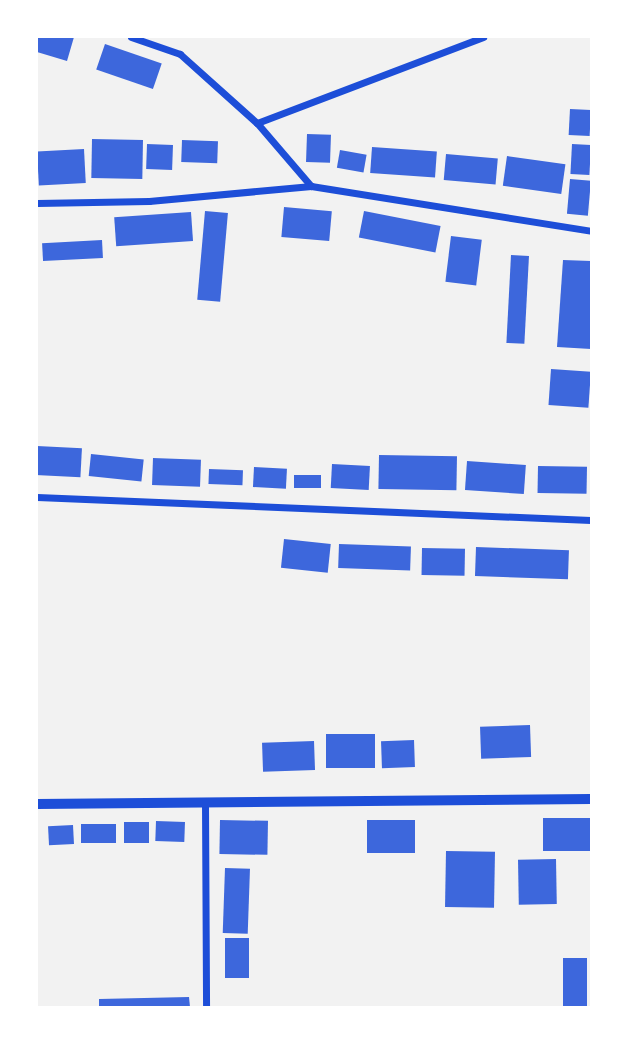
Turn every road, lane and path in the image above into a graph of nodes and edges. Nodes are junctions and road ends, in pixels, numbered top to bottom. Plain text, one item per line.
1 (131, 37) edge
2 (484, 37) edge
3 (257, 123) junction
4 (311, 186) junction
5 (37, 203) edge
6 (591, 231) edge
7 (37, 497) edge
8 (591, 520) edge
9 (591, 799) edge
10 (205, 803) junction
11 (37, 804) edge
12 (206, 1007) edge

1 - 3 street
2 - 3 street
3 - 4 street
4 - 5 street
4 - 6 street
7 - 8 street
9 - 10 street
10 - 11 street
10 - 12 street

